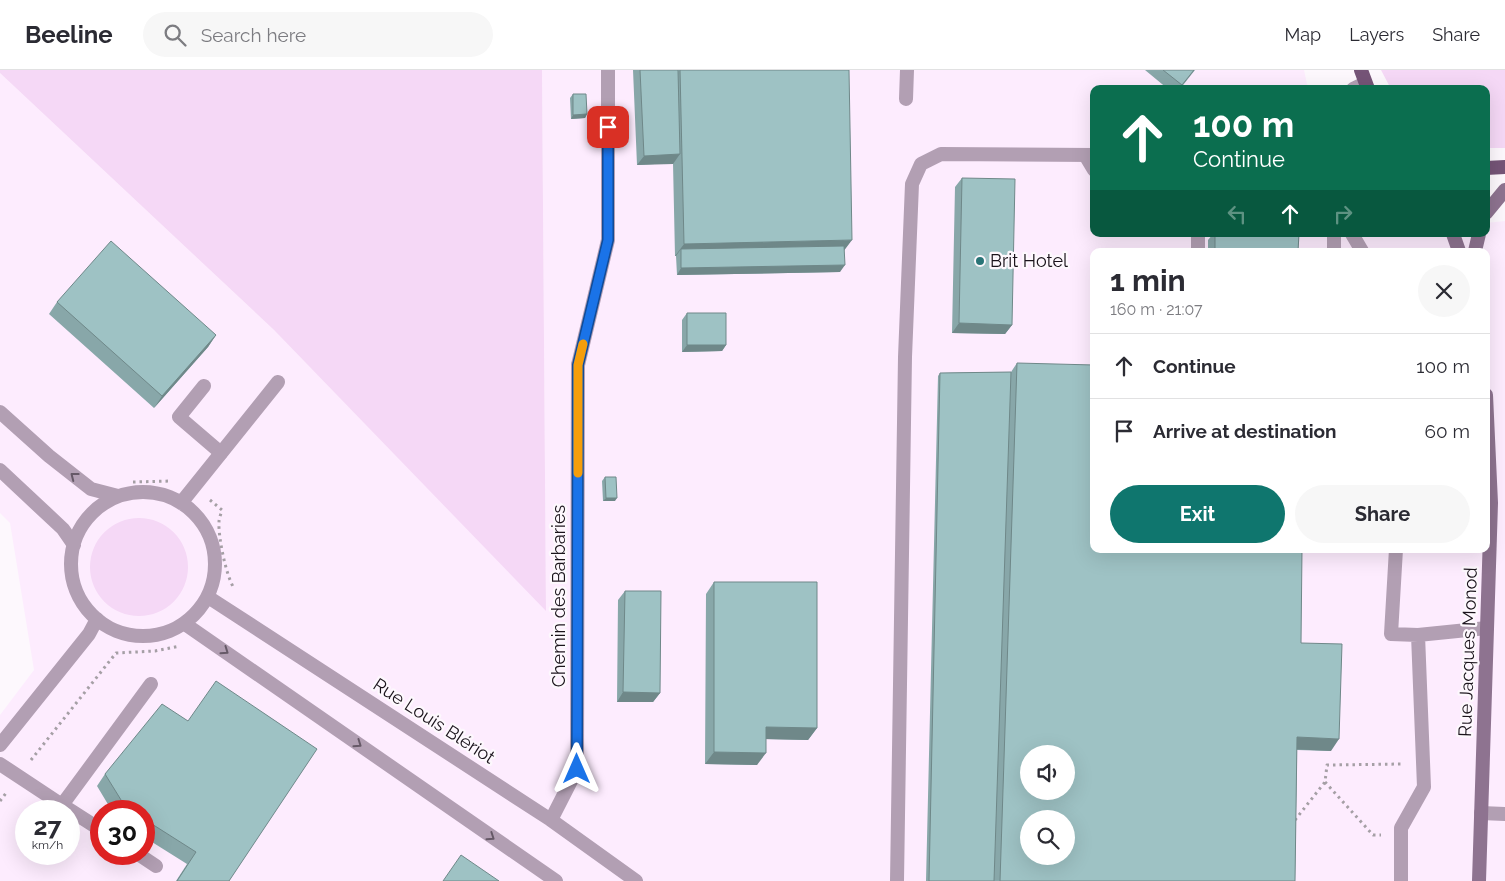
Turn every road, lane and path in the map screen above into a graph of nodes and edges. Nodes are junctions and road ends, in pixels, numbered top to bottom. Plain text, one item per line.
1 (608, 70) edge
2 (907, 70) edge
3 (906, 99) dead end
4 (1089, 155) edge
5 (1505, 167) edge
6 (1490, 168) edge
7 (1505, 190) edge
8 (1490, 208) edge
9 (1354, 237) edge
10 (1360, 248) edge
11 (278, 382) dead end
12 (204, 386) dead end
13 (0, 412) edge
14 (221, 453) junction
15 (1490, 467) edge
16 (0, 470) edge
17 (129, 482) dead end
18 (194, 486) junction
19 (118, 496) junction
20 (182, 503) junction
21 (74, 545) junction
22 (1396, 553) edge
23 (1490, 553) edge
24 (1490, 553) edge
25 (208, 597) junction
26 (229, 611) junction
27 (96, 619) junction
28 (185, 624) junction
29 (1487, 628) junction
30 (1418, 635) junction
31 (210, 640) junction
32 (151, 684) dead end
33 (0, 745) edge
34 (1423, 763) junction
35 (0, 764) edge
36 (19, 775) junction
37 (1325, 782) junction
38 (56, 800) edge
39 (65, 800) edge
40 (0, 801) edge
41 (1481, 813) junction
42 (1505, 814) edge
43 (551, 820) junction
44 (1295, 828) edge
45 (1401, 834) junction
46 (556, 881) edge
47 (636, 881) edge
48 (897, 881) edge
49 (1401, 881) edge
50 (1479, 881) edge

1 - 43 street, Chemin des Barbaries
2 - 3 street
4 - 48 street
5 - 6 main road
7 - 8 main road
9 - 10 street
11 - 14 street
12 - 14 street
19 -> 13 street
14 - 18 street
15 - 23 main road, Rue Jacques Monod
16 - 21 street
17 - 18 path
18 - 20 street
18 - 26 path
19 - 20 street
19 - 21 street
20 - 25 street
21 - 27 street
22 - 30 street
24 - 29 main road, Rue Jacques Monod
25 - 26 street, Rue Louis Blériot
25 - 28 street
26 - 43 street, Rue Louis Blériot
27 - 28 street
27 - 33 street
28 - 31 street
29 - 30 street
29 - 41 main road, Rue Jacques Monod
30 - 34 street
31 - 36 path
31 -> 46 street
32 - 39 street
34 - 37 path
34 - 45 street
35 - 36 street
36 - 38 street
36 - 40 path
37 - 44 path
37 - 45 path
41 - 42 street
41 - 50 main road, Rue Jacques Monod
43 - 47 street, Rue Louis Blériot
45 - 49 street

